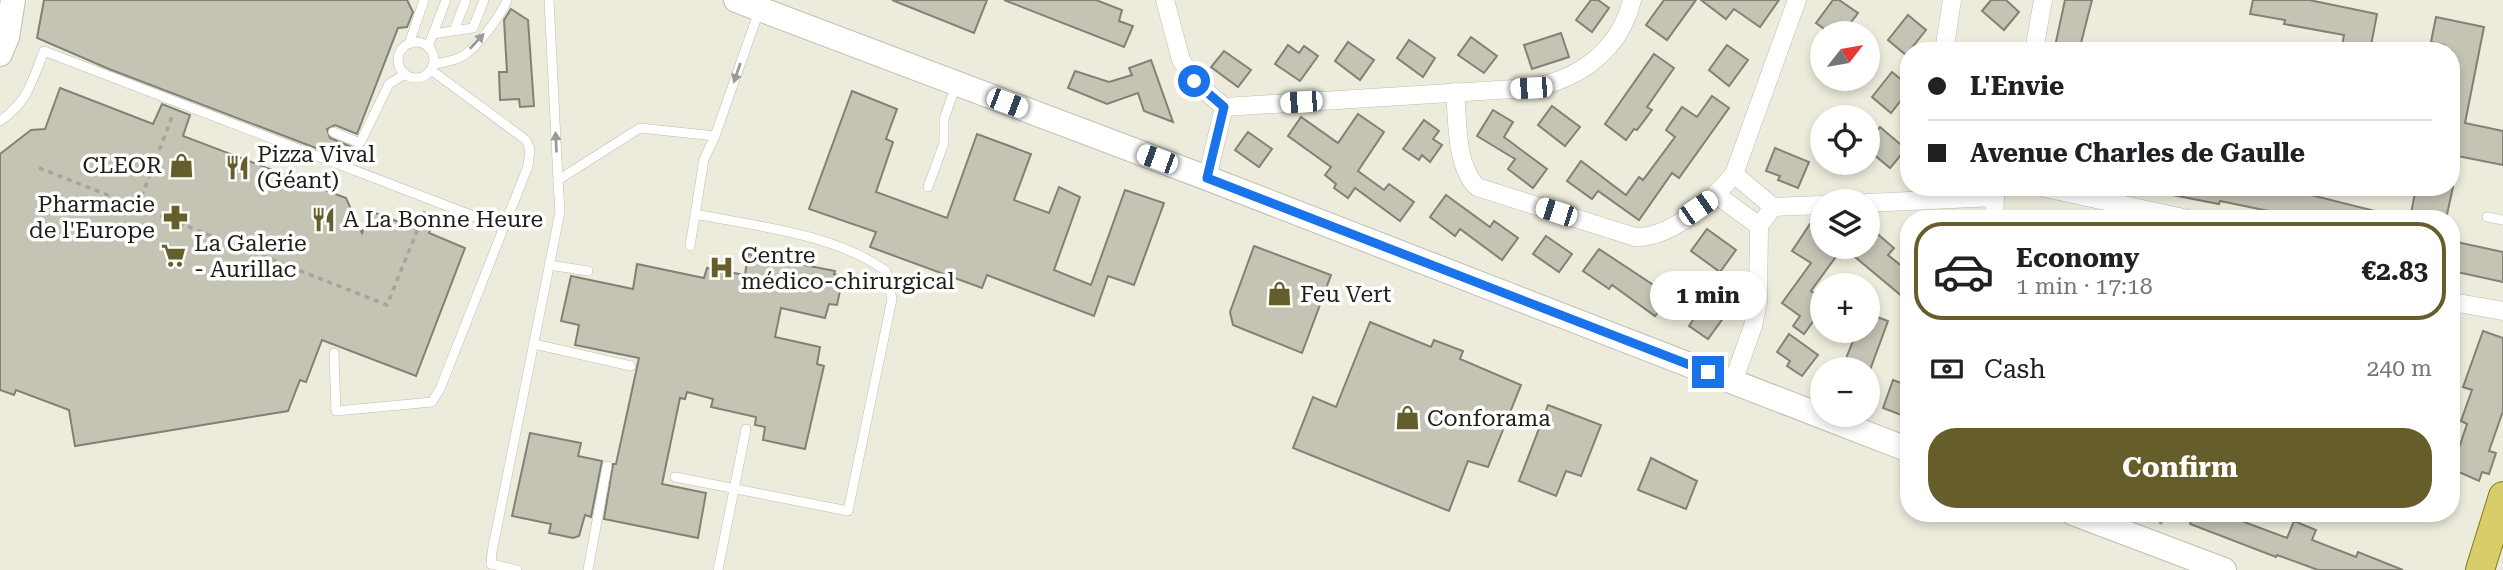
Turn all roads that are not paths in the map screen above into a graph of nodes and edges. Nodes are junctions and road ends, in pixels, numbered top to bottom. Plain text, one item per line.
1 (13, 0) edge
2 (424, 0) edge
3 (446, 0) edge
4 (466, 0) edge
5 (484, 0) edge
6 (507, 0) edge
7 (548, 0) edge
8 (736, 0) edge
9 (1165, 0) edge
10 (1632, 0) edge
11 (1797, 0) edge
12 (1952, 0) edge
13 (2043, 0) edge
14 (759, 9) junction
15 (454, 30) junction
16 (433, 34) junction
17 (1945, 42) edge
18 (2036, 42) edge
19 (410, 44) junction
20 (428, 47) junction
21 (0, 54) edge
22 (432, 67) junction
23 (405, 74) junction
24 (957, 84) junction
25 (1455, 92) junction
26 (1224, 107) junction
27 (0, 121) edge
28 (333, 132) dead end
29 (715, 136) junction
30 (1734, 174) junction
31 (1207, 178) junction
32 (558, 180) junction
33 (928, 187) dead end
34 (1717, 195) junction
35 (1908, 196) edge
36 (2082, 196) edge
37 (1880, 201) edge
38 (1810, 205) edge
39 (1773, 207) junction
40 (2146, 210) edge
41 (695, 214) junction
42 (2487, 217) dead end
43 (2503, 220) edge
44 (1759, 226) junction
45 (502, 227) junction
46 (690, 246) dead end
47 (550, 265) junction
48 (588, 271) dead end
49 (2460, 303) edge
50 (2503, 310) edge
51 (534, 344) junction
52 (334, 353) dead end
53 (631, 366) dead end
54 (1733, 382) junction
55 (746, 429) dead end
56 (1900, 447) edge
57 (607, 467) dead end
58 (675, 477) dead end
59 (734, 488) junction
60 (2503, 496) edge
61 (2097, 522) edge
62 (517, 570) edge
63 (588, 570) edge
64 (718, 570) edge
65 (2224, 570) edge
66 (2480, 570) edge

1 - 21 main road
2 - 19 lane
3 - 16 lane
4 - 15 lane
5 - 15 lane
22 -> 6 lane
32 -> 7 lane
8 - 14 main road
9 - 26 street
10 - 25 street
11 - 30 street
12 - 17 street
13 - 18 street
14 - 24 main road
14 -> 29 lane
15 - 16 lane
16 - 20 lane
19 - 20 lane
19 - 23 lane
20 - 22 lane
22 - 23 lane
22 - 45 lane
23 - 28 lane
24 - 31 main road
24 - 33 lane
25 - 26 street
25 - 34 street
26 - 31 street
27 - 45 lane
29 - 32 lane
29 - 41 lane
30 - 34 street
30 - 39 street
31 - 54 main road
32 - 47 lane
34 - 44 street
35 - 37 street
36 - 40 street
38 - 39 street
39 - 44 street
41 - 46 lane
41 - 59 lane
42 - 43 lane
44 - 54 street
45 - 52 lane
47 - 48 lane
47 - 51 lane
49 - 50 street
51 - 53 lane
51 - 62 lane
54 - 56 main road
55 - 59 lane
57 - 63 lane
58 - 59 lane
59 - 64 lane
60 - 66 main road
61 - 65 main road

